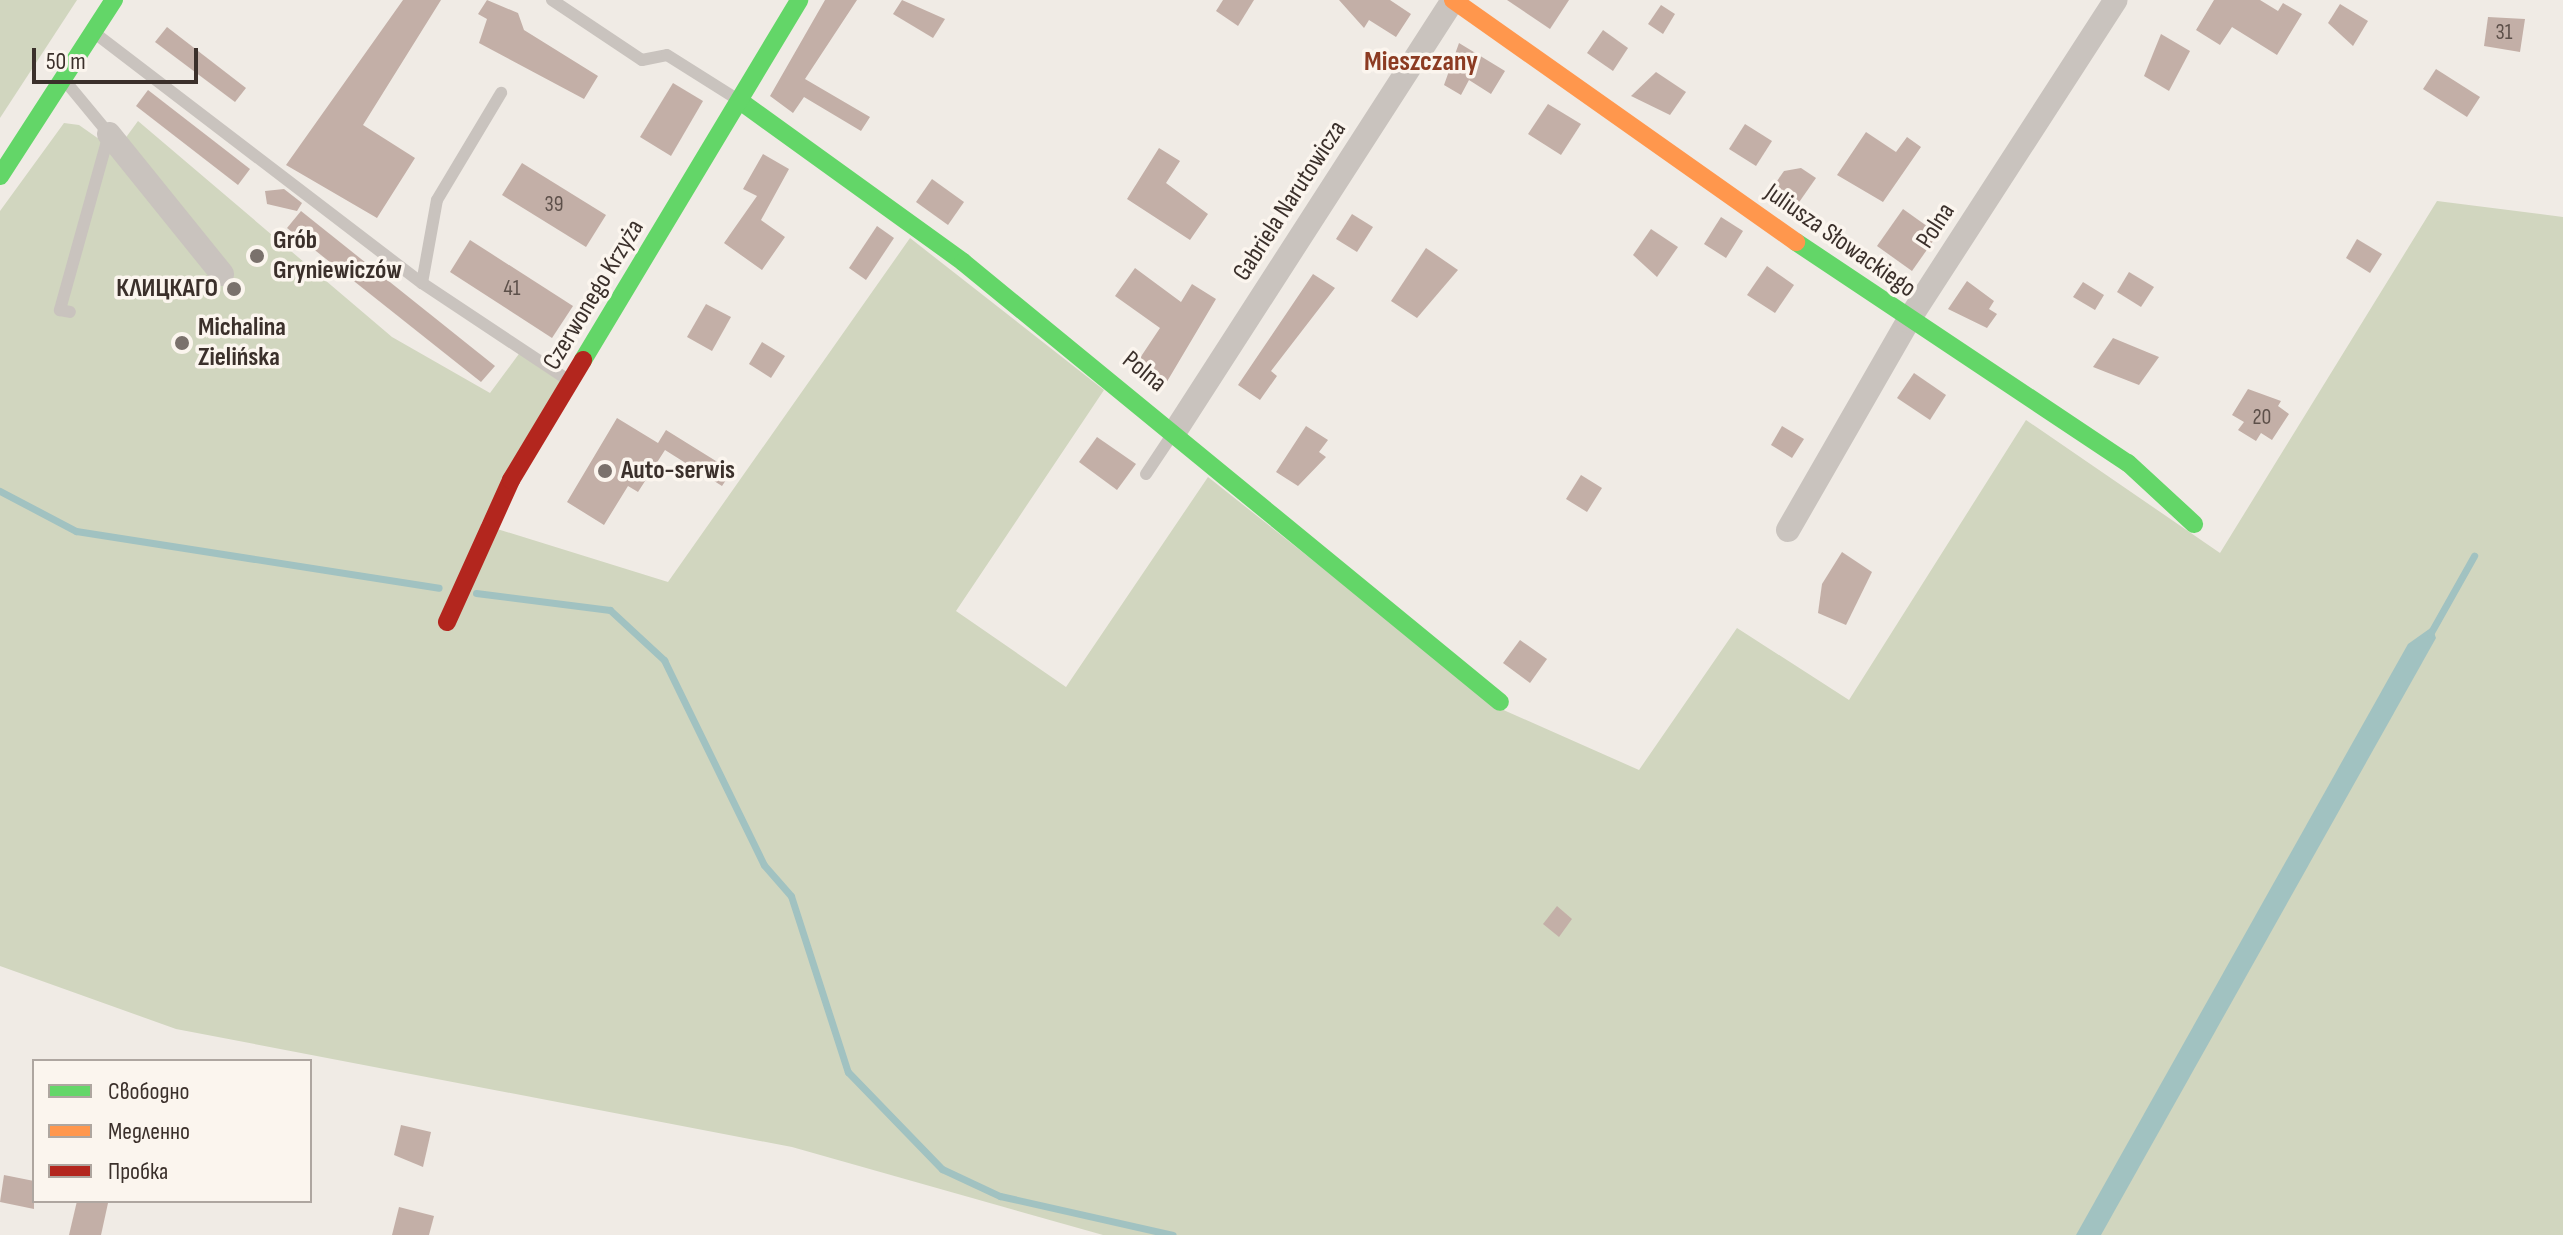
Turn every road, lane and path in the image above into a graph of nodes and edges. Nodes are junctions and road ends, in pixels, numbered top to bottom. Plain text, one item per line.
1 (114, 0) edge
2 (552, 0) edge
3 (799, 0) edge
4 (1453, 0) edge
5 (2116, 0) edge
6 (93, 32) junction
7 (64, 80) junction
8 (501, 93) dead end
9 (740, 101) junction
10 (109, 134) junction
11 (3, 164) edge
12 (222, 274) dead end
13 (422, 283) junction
14 (70, 312) dead end
15 (1908, 321) junction
16 (572, 383) junction
17 (1174, 433) junction
18 (1146, 474) dead end
19 (2194, 524) dead end
20 (1788, 530) dead end
21 (447, 622) dead end
22 (1500, 702) dead end

1 - 6 street
2 - 9 lane
3 - 9 street, Czerwonego Krzyża
4 - 15 street, Juliusza Słowackiego
4 - 17 street, Gabriela Narutowicza
5 - 15 street, Polna
6 - 7 street
6 - 13 lane
7 - 10 lane
7 - 11 street
8 - 13 lane
9 - 16 street, Czerwonego Krzyża
9 - 17 street, Polna
10 - 12 street
10 - 14 lane
13 - 16 lane
15 - 19 street, Juliusza Słowackiego
15 - 20 street, Polna
16 - 21 street, Czerwonego Krzyża
17 - 18 lane
17 - 22 street, Polna

